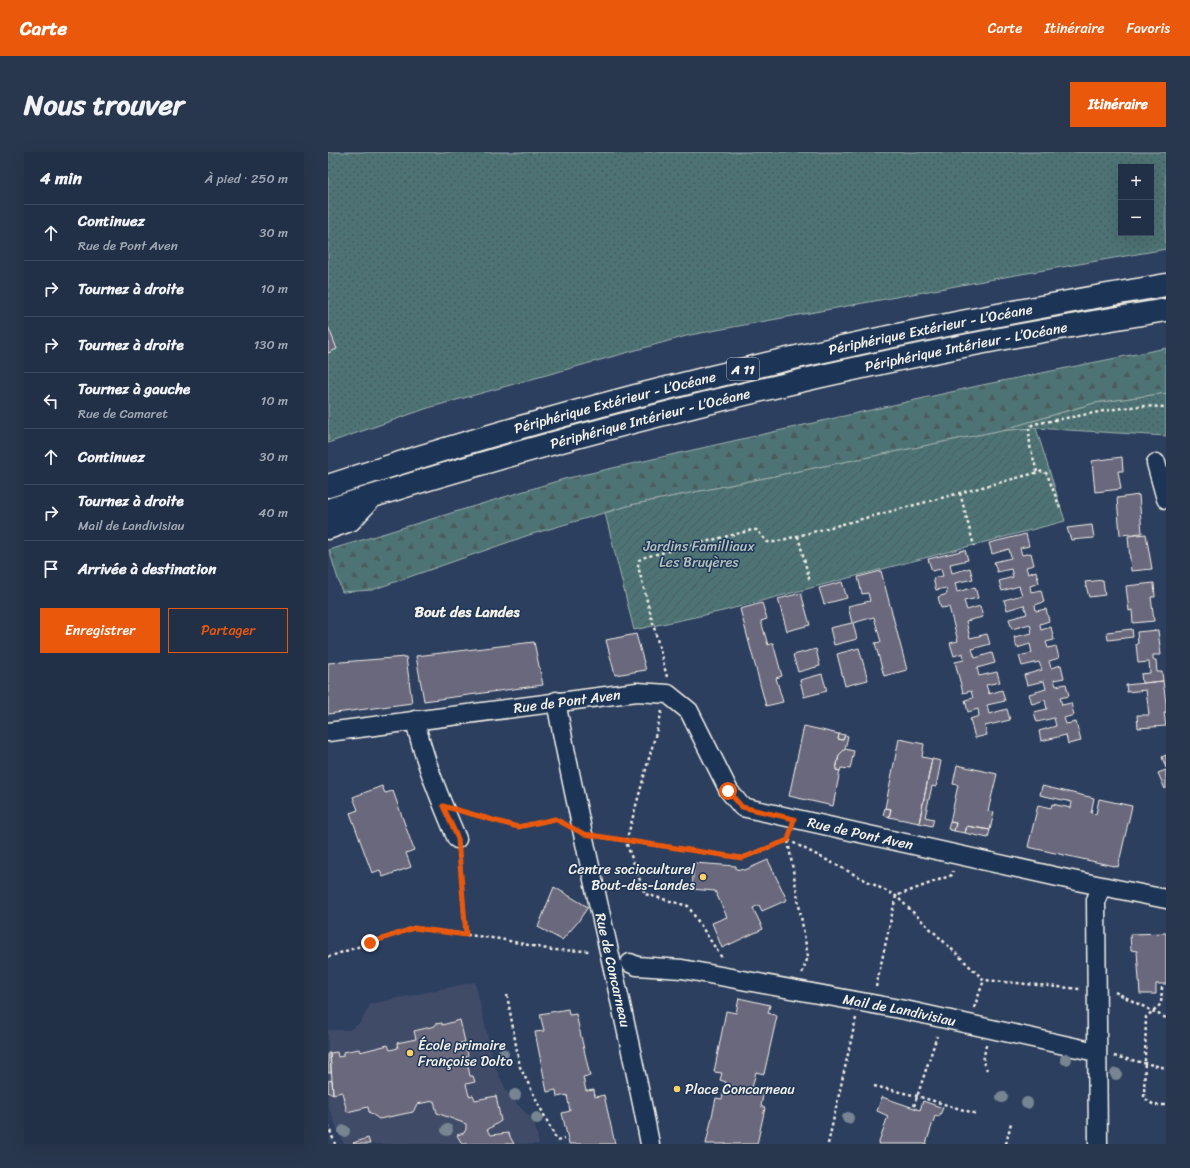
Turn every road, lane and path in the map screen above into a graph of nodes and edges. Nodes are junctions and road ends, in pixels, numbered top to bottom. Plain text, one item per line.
1 (1166, 285) edge
2 (1166, 310) edge
3 (1166, 407) edge
4 (1156, 463) dead end
5 (1037, 472) junction
6 (328, 486) edge
7 (960, 493) junction
8 (372, 496) junction
9 (1166, 499) edge
10 (1060, 508) dead end
11 (328, 510) edge
12 (328, 528) edge
13 (798, 536) junction
14 (974, 546) dead end
15 (810, 582) dead end
16 (668, 694) junction
17 (556, 702) junction
18 (415, 720) junction
19 (328, 732) edge
20 (443, 806) junction
21 (794, 819) junction
22 (584, 834) junction
23 (458, 839) joint
24 (788, 840) junction
25 (626, 842) junction
26 (958, 856) junction
27 (1101, 887) junction
28 (896, 896) junction
29 (1166, 899) edge
30 (466, 935) junction
31 (596, 951) dead end
32 (328, 956) edge
33 (630, 963) dead end
34 (735, 979) junction
35 (984, 980) junction
36 (1162, 987) dead end
37 (796, 990) junction
38 (1097, 990) junction
39 (507, 995) dead end
40 (866, 1003) junction
41 (1153, 1011) junction
42 (944, 1018) junction
43 (1166, 1018) edge
44 (967, 1024) junction
45 (989, 1029) junction
46 (1096, 1052) junction
47 (1144, 1063) junction
48 (1166, 1068) edge
49 (987, 1070) dead end
50 (874, 1086) dead end
51 (917, 1096) junction
52 (1166, 1105) edge
53 (914, 1106) dead end
54 (977, 1114) dead end
55 (1011, 1122) dead end
56 (328, 1125) edge
57 (564, 1139) dead end
58 (335, 1144) edge
59 (650, 1144) edge
60 (828, 1144) edge
61 (1006, 1144) edge
62 (1098, 1144) edge

1 - 6 highway, Périphérique Extérieur - L’Océane / A 11
2 - 8 highway, Périphérique Intérieur - L’Océane / A 11
3 - 5 path
4 - 9 street
5 - 7 path
5 - 10 path
7 - 13 path
7 - 14 path
8 - 11 highway, Périphérique Intérieur - L’Océane / A 11
8 - 12 highway
13 - 15 path
13 - 16 path
16 - 17 street, Rue de Pont Aven
16 - 21 street, Rue de Pont Aven
16 - 25 path
17 - 18 street, Rue de Pont Aven
17 - 22 street, Rue de Concarneau
18 - 19 street, Rue de Pont Aven
18 - 20 street
20 - 22 path
20 - 23 street
21 - 24 path
21 - 26 street, Rue de Pont Aven
22 - 25 path
22 - 59 street, Rue de Concarneau
23 - 30 path
24 - 25 path
24 - 28 path
24 - 37 path
25 - 34 path
26 - 27 street, Rue de Pont Aven
26 - 28 path
27 - 29 street, Rue de Pont Aven
27 - 38 street
28 - 35 path
28 - 40 path
30 - 31 path
30 - 32 path
33 - 34 street, Mail de Landivisiau
34 - 37 street, Mail de Landivisiau
35 - 38 path
35 - 44 path
36 - 41 path
37 - 40 street, Mail de Landivisiau
38 - 41 path
38 - 46 street
39 - 57 path
40 - 42 street, Mail de Landivisiau
40 - 60 path
41 - 43 path
41 - 47 path
42 - 44 street, Mail de Landivisiau
42 - 51 path
44 - 45 street, Mail de Landivisiau
45 - 46 street, Mail de Landivisiau
45 - 49 path
46 - 47 path
46 - 62 street
47 - 48 path
47 - 52 path
50 - 51 path
51 - 53 path
51 - 54 path
55 - 61 path
56 - 58 path

